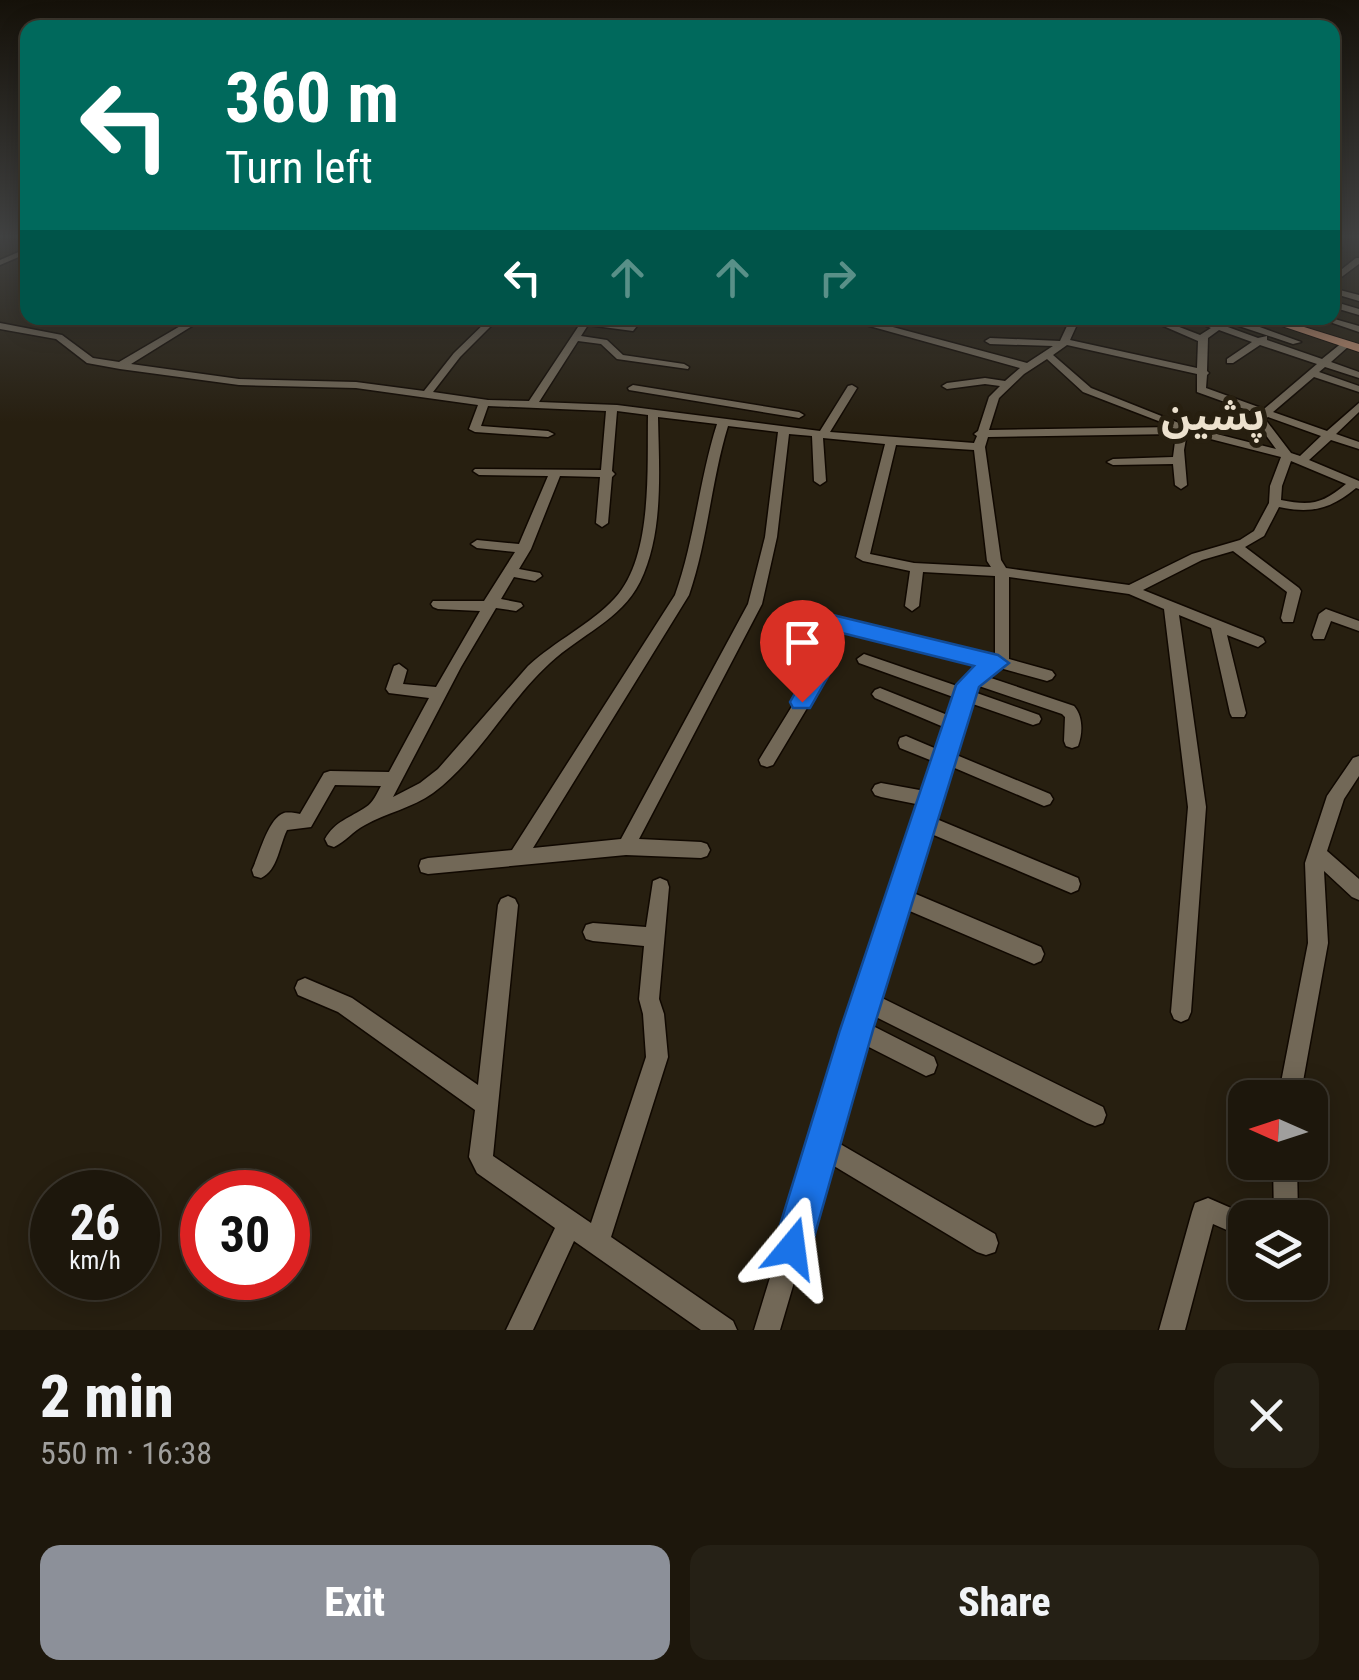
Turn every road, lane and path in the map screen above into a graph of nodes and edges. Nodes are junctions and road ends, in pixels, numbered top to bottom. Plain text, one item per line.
1 (188, 325) edge
2 (488, 325) edge
3 (582, 325) edge
4 (610, 325) edge
5 (633, 325) edge
6 (891, 325) edge
7 (1073, 325) edge
8 (1167, 325) edge
9 (1219, 325) edge
10 (1233, 325) edge
11 (1241, 325) edge
12 (1282, 325) edge
13 (1294, 325) edge
14 (0, 326) edge
15 (1270, 334) junction
16 (573, 338) junction
17 (1202, 339) junction
18 (990, 341) dead end
19 (1259, 341) junction
20 (1296, 342) dead end
21 (1064, 343) junction
22 (1353, 346) edge
23 (1048, 356) junction
24 (1230, 361) dead end
25 (650, 362) junction
26 (1323, 363) junction
27 (120, 366) junction
28 (684, 367) dead end
29 (1028, 367) junction
30 (1064, 370) junction
31 (1204, 373) junction
32 (1311, 373) junction
33 (1359, 375) edge
34 (1008, 384) junction
35 (947, 386) dead end
36 (633, 388) junction
37 (852, 388) dead end
38 (1359, 389) edge
39 (426, 395) junction
40 (484, 402) junction
41 (532, 405) junction
42 (618, 405) junction
43 (1359, 406) edge
44 (1265, 412) junction
45 (653, 414) junction
46 (799, 415) dead end
47 (723, 423) junction
48 (1187, 430) junction
49 (784, 431) junction
50 (548, 434) dead end
51 (1327, 434) junction
52 (820, 435) junction
53 (979, 440) junction
54 (890, 442) junction
55 (1359, 446) edge
56 (1288, 455) junction
57 (1179, 460) junction
58 (1302, 461) junction
59 (1112, 462) dead end
60 (480, 472) dead end
61 (556, 472) junction
62 (609, 474) junction
63 (820, 481) dead end
64 (1356, 484) edge
65 (1181, 485) dead end
66 (1275, 503) junction
67 (602, 523) dead end
68 (478, 544) dead end
69 (1236, 546) junction
70 (524, 550) junction
71 (917, 567) junction
72 (511, 572) junction
73 (1002, 572) junction
74 (535, 576) dead end
75 (1132, 590) junction
76 (438, 604) dead end
77 (489, 604) junction
78 (516, 606) dead end
79 (912, 606) dead end
80 (1171, 606) junction
81 (1288, 618) dead end
82 (1217, 625) junction
83 (1359, 626) edge
84 (1319, 635) dead end
85 (1258, 642) dead end
86 (864, 659) dead end
87 (998, 663) junction
88 (399, 670) dead end
89 (1047, 676) dead end
90 (973, 678) junction
91 (440, 692) junction
92 (880, 694) dead end
93 (964, 695) junction
94 (1238, 713) dead end
95 (1033, 718) dead end
96 (955, 725) junction
97 (1072, 742) dead end
98 (906, 744) dead end
99 (944, 758) junction
100 (767, 760) dead end
101 (1359, 763) edge
102 (394, 780) junction
103 (881, 790) dead end
104 (1044, 799) dead end
105 (931, 800) junction
106 (375, 813) junction
107 (924, 822) junction
108 (334, 839) dead end
109 (626, 847) junction
110 (700, 850) dead end
111 (1318, 854) junction
112 (517, 858) junction
113 (428, 866) dead end
114 (262, 870) dead end
115 (1071, 884) dead end
116 (660, 887) dead end
117 (1359, 891) edge
118 (900, 896) junction
119 (508, 905) dead end
120 (593, 932) dead end
121 (654, 937) junction
122 (1034, 954) dead end
123 (306, 988) dead end
124 (866, 1001) junction
125 (1181, 1012) dead end
126 (856, 1030) junction
127 (926, 1064) dead end
128 (1292, 1080) edge
129 (486, 1104) junction
130 (1095, 1115) dead end
131 (822, 1146) junction
132 (1228, 1219) edge
133 (570, 1222) junction
134 (597, 1241) junction
135 (986, 1243) dead end
136 (519, 1330) edge
137 (724, 1330) edge
138 (767, 1330) edge
139 (1172, 1330) edge

1 - 27 street
2 - 39 street
3 - 16 street
4 - 5 street
6 - 29 street
7 - 21 street
8 - 17 street
9 - 17 street
10 - 19 street
11 - 15 street
12 - 15 street
13 - 22 main road
14 - 27 street
15 - 19 street
15 - 20 street
16 - 25 street
16 - 41 street
17 - 31 street
18 - 21 street
19 - 24 street
19 - 26 street
21 - 23 street
21 - 31 street
22 - 26 street
23 - 29 street
23 - 30 street
25 - 28 street
25 - 36 street
26 - 32 street
26 - 33 street
27 - 39 street
29 - 30 street
29 - 34 street
30 - 48 street
31 - 44 street
32 - 38 street
32 - 44 street
34 - 35 street
34 - 53 street
36 - 42 street
36 - 46 street
37 - 52 street
39 - 40 street
40 - 41 street
40 - 50 street
41 - 42 street
42 - 45 street
42 - 62 street
43 - 51 street
44 - 51 street
44 - 56 street
45 - 47 street
45 - 106 street
47 - 49 street
47 - 112 street
48 - 53 street
48 - 56 street
48 - 57 street
49 - 52 street
49 - 109 street
51 - 55 street
51 - 58 street
52 - 54 street
52 - 63 street
53 - 54 street
53 - 73 street
54 - 71 street
56 - 58 street
56 - 66 street
57 - 59 street
57 - 65 street
58 - 64 street
60 - 61 street
61 - 62 street
61 - 70 street
62 - 67 street
64 - 66 street
66 - 69 street
68 - 70 street
69 - 75 street
69 - 81 street
70 - 72 street
71 - 73 street
71 - 79 street
72 - 74 street
72 - 77 street
73 - 75 street
73 - 87 street
75 - 80 street
76 - 77 street
77 - 78 street
77 - 91 street
80 - 82 street
80 - 125 street
82 - 85 street
82 - 94 street
83 - 84 street
86 - 93 street
87 - 89 street
87 - 90 street
87 - 100 street
88 - 91 street
90 - 93 street
90 - 97 street
91 - 102 street
92 - 96 street
93 - 95 street
93 - 96 street
96 - 99 street
98 - 99 street
99 - 104 street
99 - 105 street
101 - 111 street
102 - 106 street
102 - 114 street
103 - 105 street
105 - 107 street
106 - 108 street
107 - 115 street
107 - 118 street
109 - 110 street
109 - 112 street
111 - 117 street
111 - 128 street
112 - 113 street
116 - 121 street
118 - 122 street
118 - 124 street
119 - 129 street
120 - 121 street
121 - 134 street
123 - 129 street
124 - 126 street
124 - 130 street
126 - 127 street
126 - 131 street
129 - 133 street
131 - 135 street
131 - 138 street
132 - 139 street
133 - 134 street
133 - 136 street
134 - 137 street

